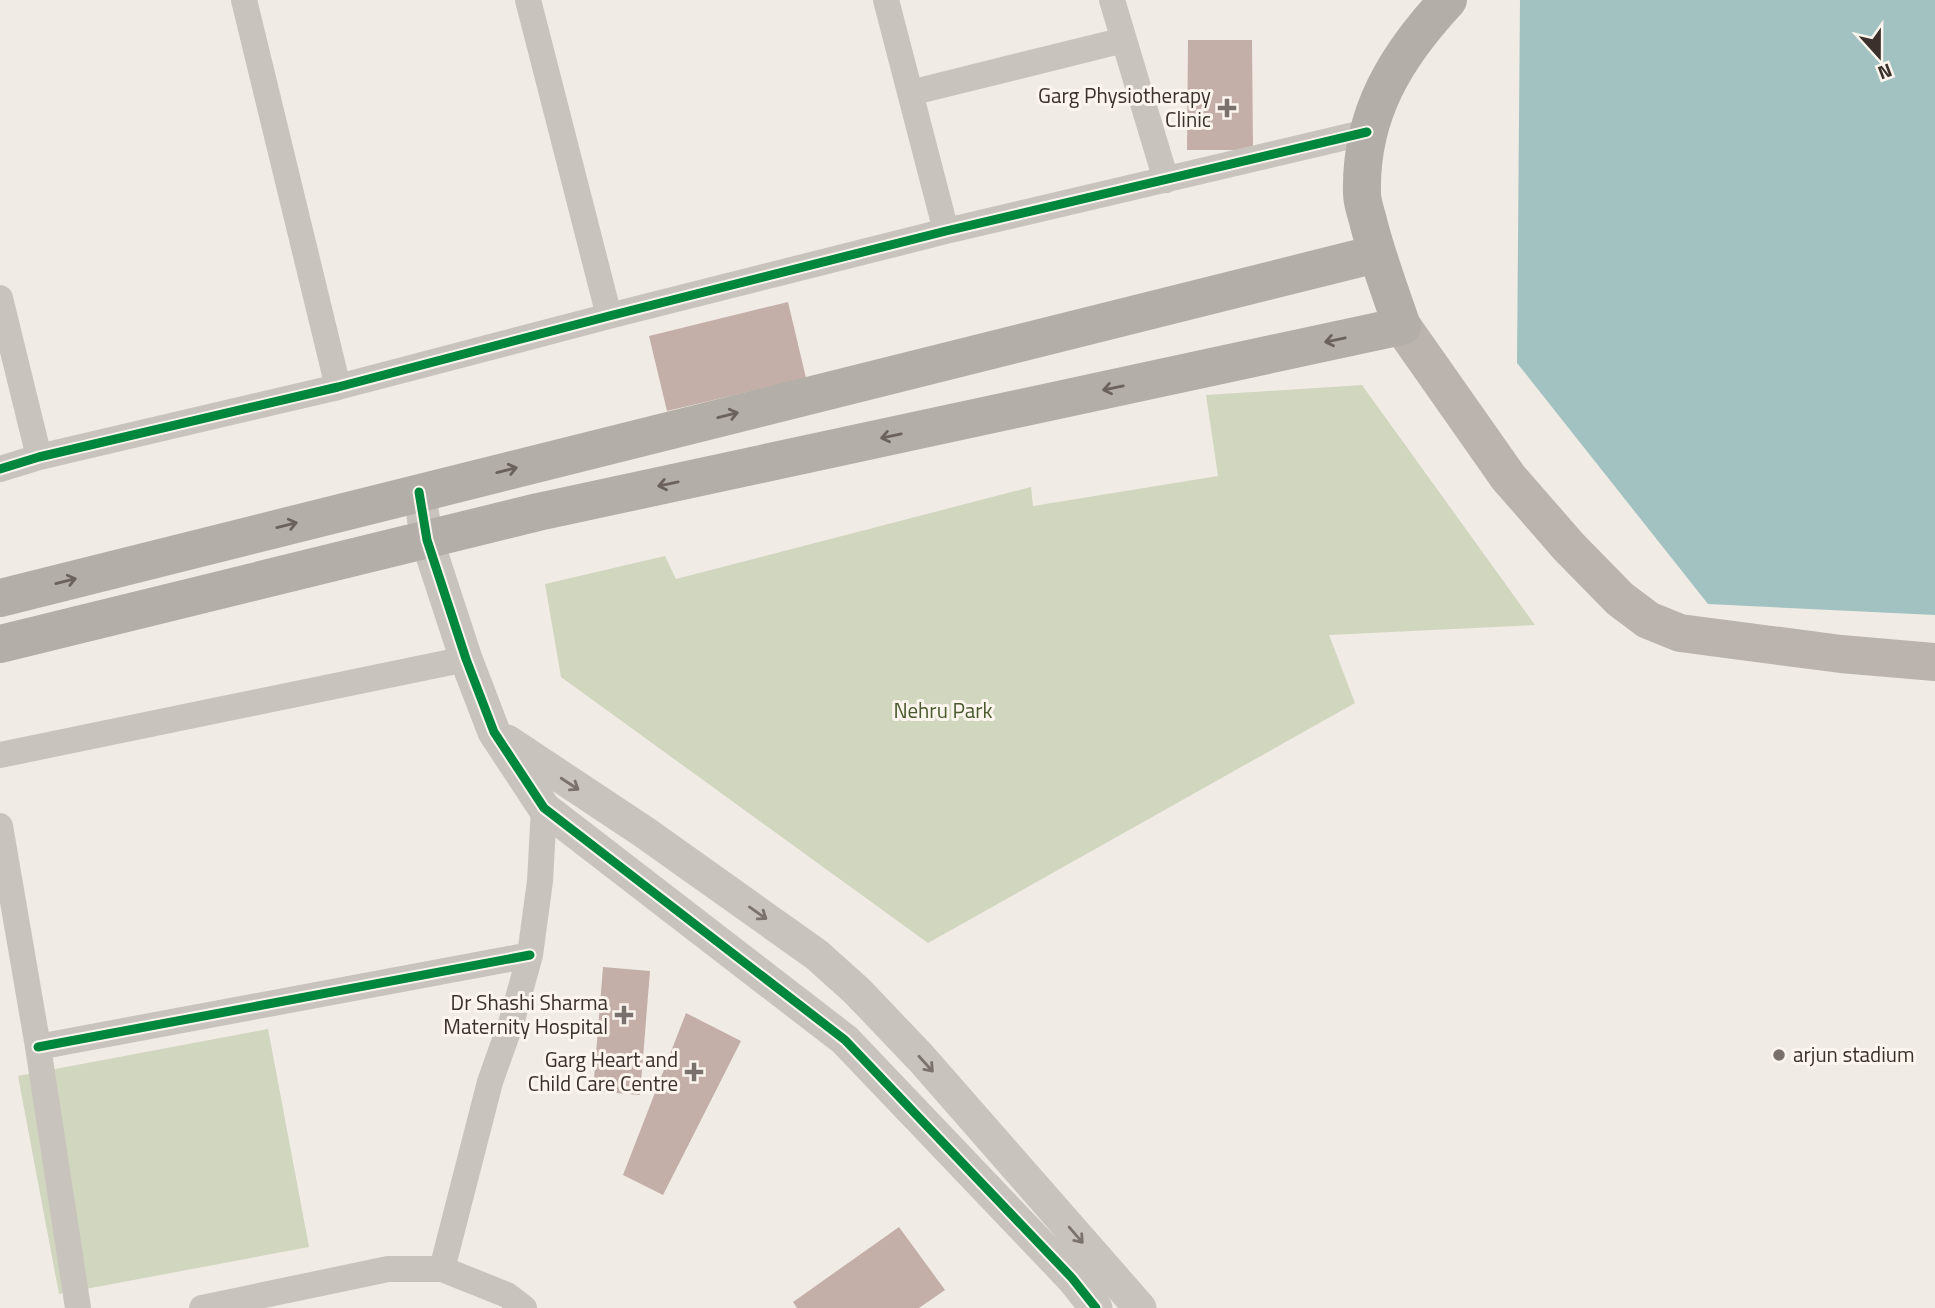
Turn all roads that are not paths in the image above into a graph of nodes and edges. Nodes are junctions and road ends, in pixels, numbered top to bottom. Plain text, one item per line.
1 (244, 0) edge
2 (528, 0) edge
3 (886, 0) edge
4 (1112, 0) edge
5 (1448, 0) edge
6 (1124, 40) junction
7 (910, 93) junction
8 (1367, 132) junction
9 (1166, 180) junction
10 (946, 231) junction
11 (1376, 254) junction
12 (0, 298) edge
13 (609, 316) junction
14 (1402, 326) junction
15 (338, 387) junction
16 (39, 457) junction
17 (0, 469) edge
18 (419, 492) junction
19 (428, 540) junction
20 (0, 598) edge
21 (0, 644) edge
22 (466, 659) junction
23 (1935, 662) edge
24 (494, 732) junction
25 (0, 755) edge
26 (544, 808) junction
27 (0, 826) edge
28 (530, 955) junction
29 (38, 1047) junction
30 (442, 1269) junction
31 (78, 1308) edge
32 (202, 1308) edge
33 (524, 1308) edge
34 (1096, 1308) edge
35 (1140, 1308) edge

1 - 15 street
2 - 13 street
3 - 7 street
4 - 6 street
5 - 8 highway
6 - 7 street
6 - 9 street
7 - 10 street
8 - 9 street
8 - 11 highway
9 - 10 street
10 - 13 street
11 - 14 highway
18 -> 11 highway
12 - 16 street
13 - 15 street
14 -> 19 highway
14 - 23 main road
15 - 16 street
16 - 17 street
18 - 19 street
20 -> 18 highway
19 - 21 highway
19 - 22 street
22 - 24 street
22 - 25 street
24 - 26 street
24 -> 35 street
26 - 28 street
26 - 34 street
27 - 29 street
28 - 29 street
28 - 30 street
29 - 31 street
30 - 32 street
30 - 33 street

